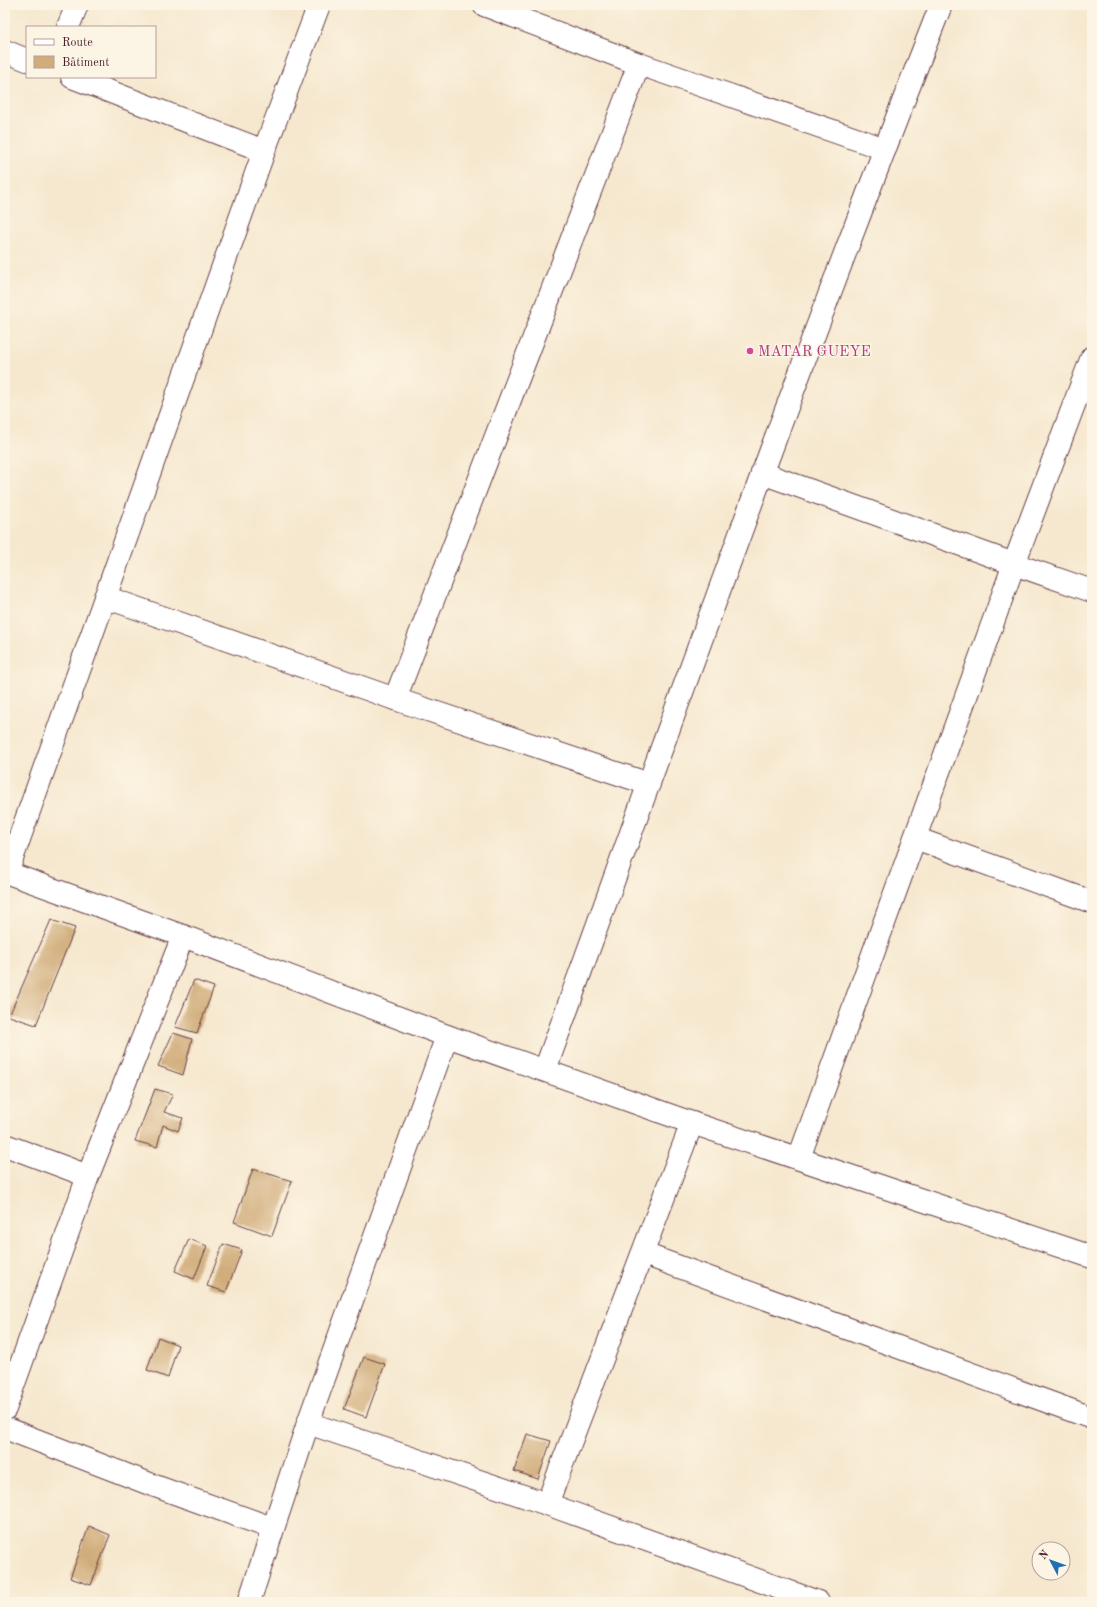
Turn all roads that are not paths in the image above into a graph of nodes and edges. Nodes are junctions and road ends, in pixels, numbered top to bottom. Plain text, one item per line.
1 (76, 5) edge
2 (319, 5) edge
3 (484, 5) edge
4 (941, 5) edge
5 (68, 26) edge
6 (5, 51) edge
7 (26, 60) edge
8 (639, 64) junction
9 (75, 78) edge
10 (885, 149) junction
11 (264, 151) junction
12 (1092, 357) edge
13 (762, 474) junction
14 (1014, 564) junction
15 (1092, 590) edge
16 (105, 597) junction
17 (395, 699) junction
18 (649, 784) junction
19 (915, 838) junction
20 (6, 873) edge
21 (1092, 902) edge
22 (183, 936) junction
23 (447, 1036) junction
24 (545, 1070) junction
25 (692, 1123) junction
26 (5, 1145) edge
27 (799, 1158) junction
28 (88, 1176) junction
29 (644, 1254) junction
30 (1092, 1257) edge
31 (5, 1409) edge
32 (1092, 1418) edge
33 (308, 1423) junction
34 (5, 1428) edge
35 (548, 1504) junction
36 (272, 1528) junction
37 (249, 1602) edge
38 (818, 1602) edge

1 - 5 street
2 - 11 street
3 - 8 street
4 - 10 street
6 - 7 street
8 - 10 street
8 - 17 street
9 - 11 street
10 - 13 street
11 - 16 street
12 - 14 street
13 - 14 street
13 - 18 street
14 - 15 street
14 - 19 street
16 - 17 street
16 - 20 street
17 - 18 street
18 - 24 street
19 - 21 street
19 - 27 street
20 - 22 street
22 - 23 street
22 - 28 street
23 - 24 street
23 - 33 street
24 - 25 street
25 - 27 street
25 - 29 street
26 - 28 street
27 - 30 street
28 - 31 street
29 - 32 street
29 - 35 street
33 - 35 street
33 - 36 street
34 - 36 street
35 - 38 street
36 - 37 street

